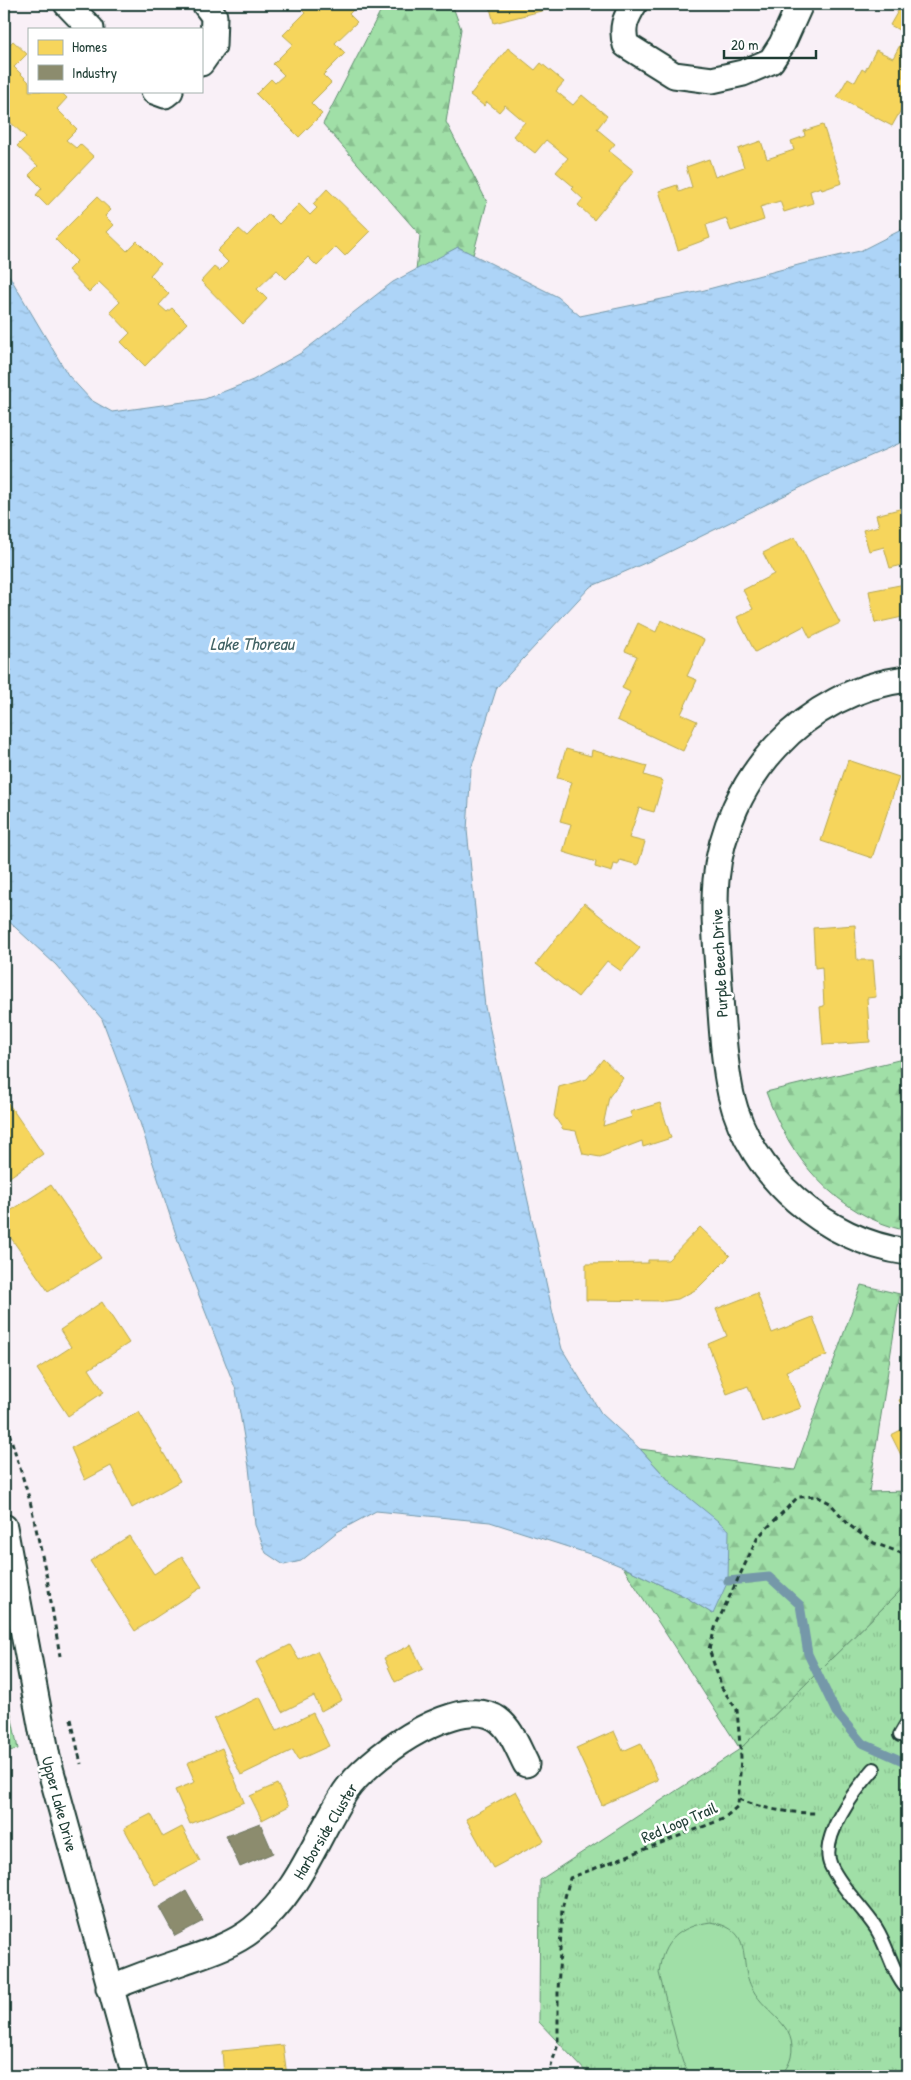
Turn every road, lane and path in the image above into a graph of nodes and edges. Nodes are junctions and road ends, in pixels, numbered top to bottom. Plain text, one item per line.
1 (67, 4) edge
2 (205, 4) edge
3 (634, 4) edge
4 (800, 4) edge
5 (90, 28) edge
6 (202, 61) edge
7 (157, 92) edge
8 (169, 92) edge
9 (907, 679) edge
10 (907, 1252) edge
11 (4, 1416) edge
12 (4, 1527) edge
13 (907, 1554) edge
14 (61, 1662) dead end
15 (69, 1710) dead end
16 (907, 1723) edge
17 (900, 1735) dead end
18 (526, 1764) dead end
19 (82, 1767) dead end
20 (874, 1769) dead end
21 (739, 1798) junction
22 (849, 1804) junction
23 (109, 1988) junction
24 (907, 1989) edge
25 (134, 2076) edge
26 (548, 2076) edge

1 - 5 street
2 - 6 street
3 - 4 street
7 - 8 street
9 - 10 street, Purple Beech Drive
11 - 14 path
12 - 23 street, Upper Lake Drive
13 - 21 path, Red Loop Trail
15 - 19 path
16 - 17 lane
18 - 23 street, Harborside Cluster
20 - 22 lane
21 - 22 path
21 - 26 path, Red Loop Trail
22 - 24 lane
23 - 25 street, Upper Lake Drive

